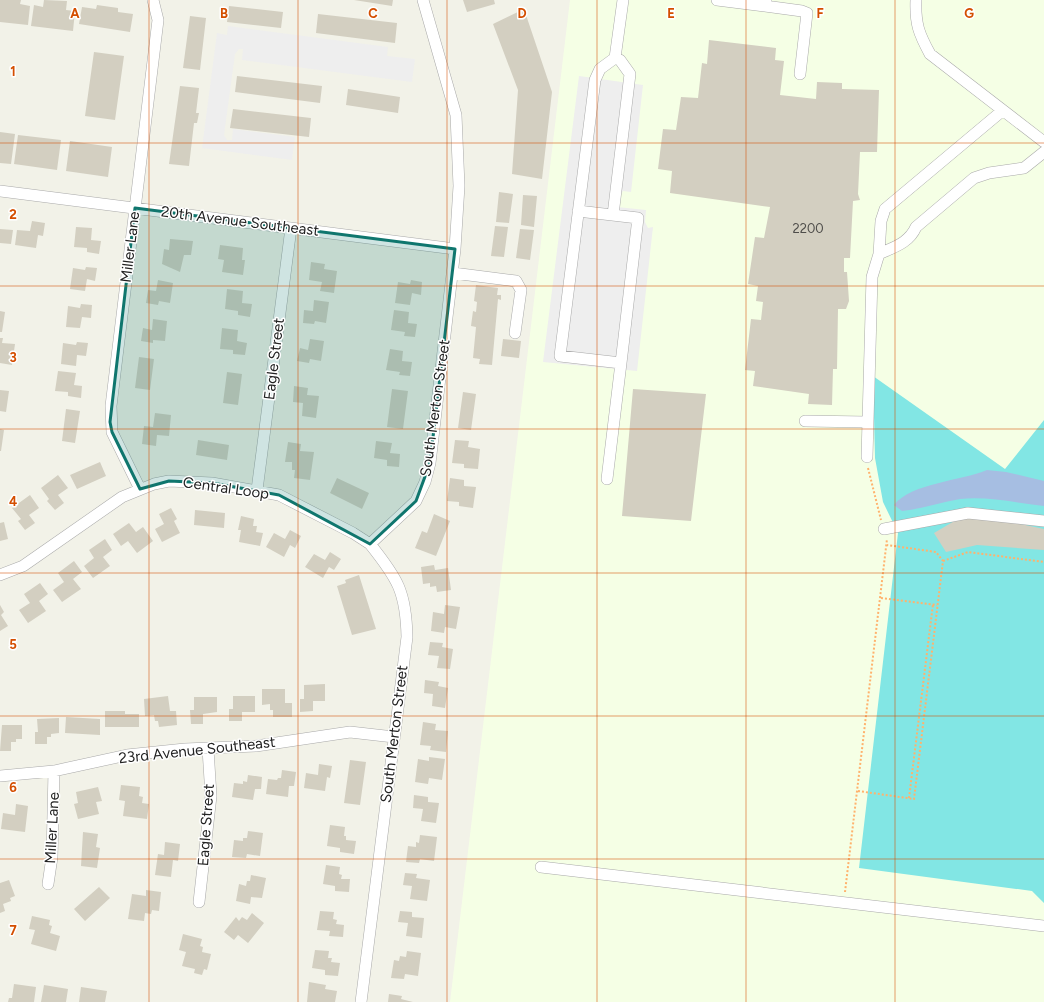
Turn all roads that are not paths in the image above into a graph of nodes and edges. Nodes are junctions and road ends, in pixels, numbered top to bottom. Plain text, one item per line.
1 (153, 0) edge
2 (423, 0) edge
3 (623, 0) edge
4 (716, 0) edge
5 (916, 0) edge
6 (765, 3) edge
7 (615, 58) junction
8 (800, 74) dead end
9 (1002, 111) junction
10 (1044, 142) edge
11 (1044, 152) edge
12 (0, 191) edge
13 (135, 208) junction
14 (578, 211) junction
15 (613, 215) junction
16 (291, 228) junction
17 (456, 249) junction
18 (879, 254) junction
19 (453, 273) junction
20 (515, 333) dead end
21 (621, 363) junction
22 (805, 421) dead end
23 (867, 422) junction
24 (867, 457) road end
25 (607, 479) dead end
26 (140, 489) junction
27 (257, 490) junction
28 (1044, 521) edge
29 (884, 529) road end
30 (370, 544) junction
31 (0, 574) edge
32 (394, 737) junction
33 (208, 749) junction
34 (54, 772) junction
35 (0, 776) edge
36 (541, 867) dead end
37 (48, 884) dead end
38 (199, 902) dead end
39 (1044, 926) edge
40 (361, 1002) edge

1 - 13 street, Miller Lane
2 - 17 street, South Merton Street
3 - 7 street
4 - 6 street
5 - 9 street
6 - 8 street
7 - 14 street
7 - 15 street
9 - 10 street
9 - 18 street
11 - 18 street
12 - 13 street, 20th Avenue Southeast
13 - 16 street, 20th Avenue Southeast
13 - 26 street, Miller Lane
14 - 15 street
14 - 21 street
15 - 21 street
16 - 17 street, 20th Avenue Southeast
16 - 27 street, Eagle Street
17 - 19 street, South Merton Street
18 - 23 street
19 - 20 street
19 - 30 street, South Merton Street
21 - 25 street
22 - 23 street
23 - 24 street
26 - 27 street, Central Loop
26 - 31 street, Central Loop
27 - 30 street, Central Loop
28 - 29 street
30 - 32 street, South Merton Street
32 - 33 street, 23rd Avenue Southeast
32 - 40 street, South Merton Street
33 - 34 street, 23rd Avenue Southeast
33 - 38 street, Eagle Street
34 - 35 street, 23rd Avenue Southeast
34 - 37 street, Miller Lane
36 - 39 street

